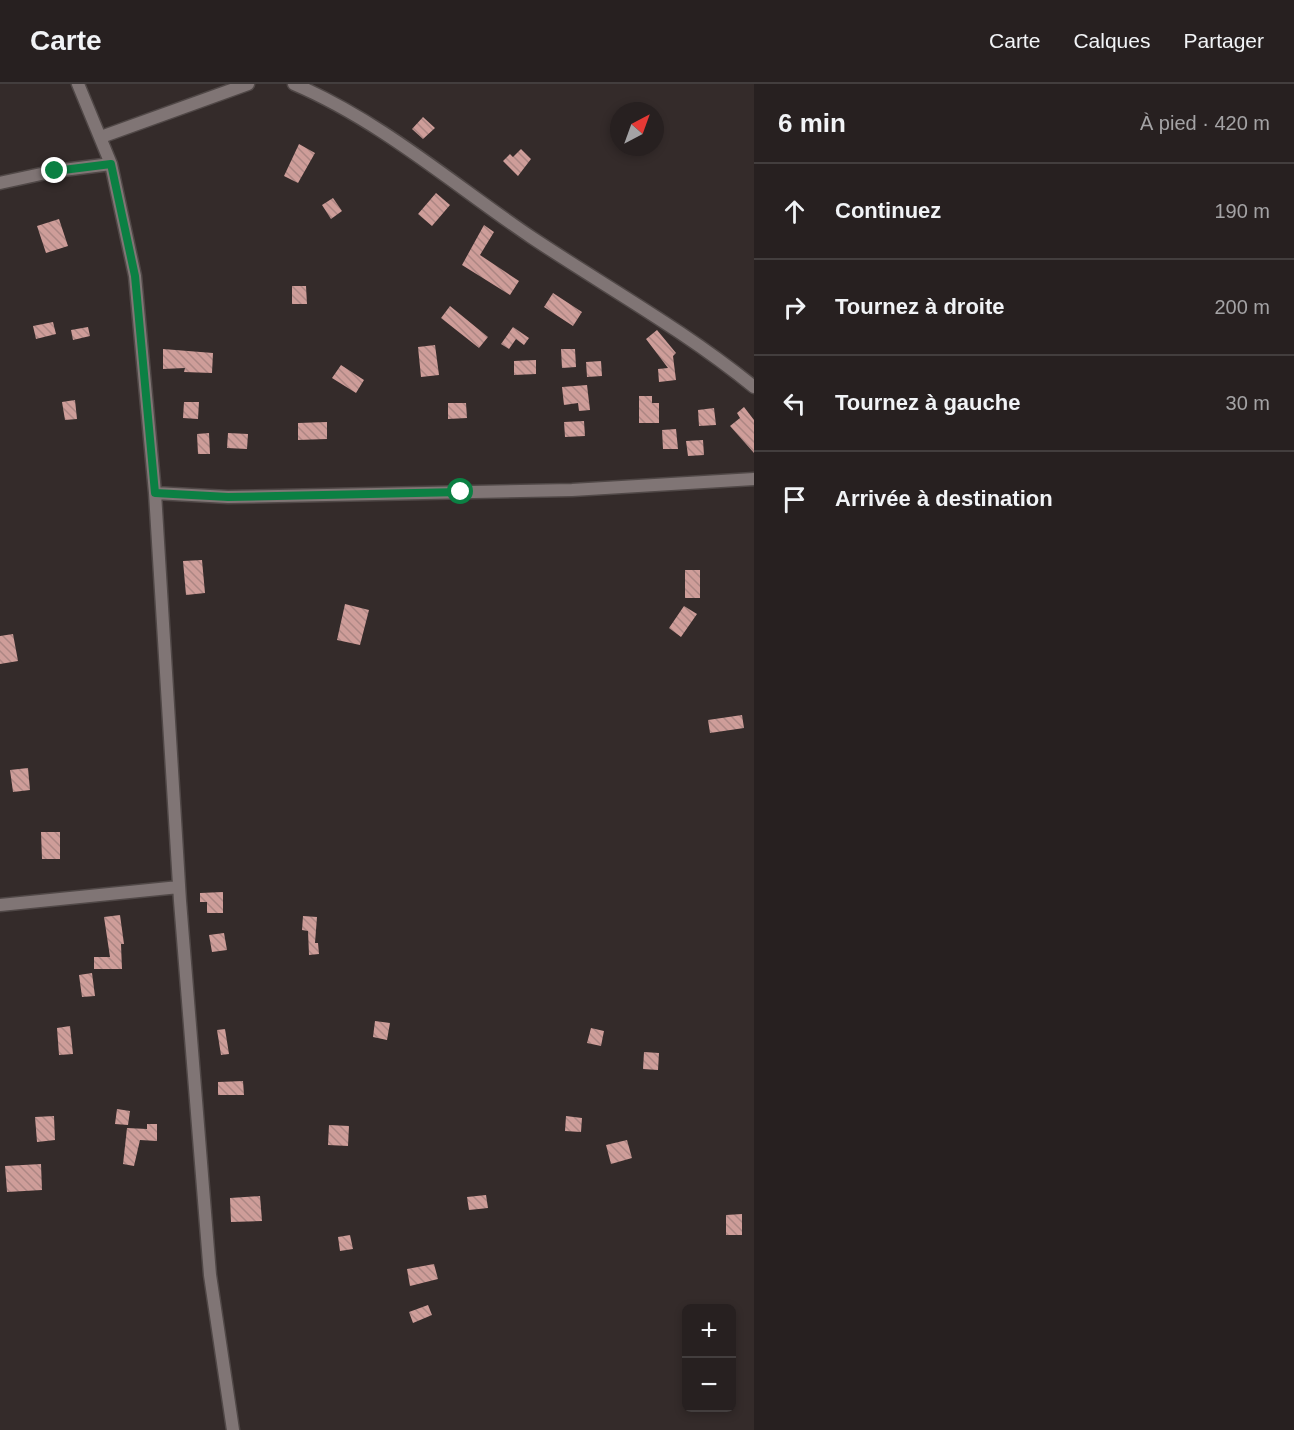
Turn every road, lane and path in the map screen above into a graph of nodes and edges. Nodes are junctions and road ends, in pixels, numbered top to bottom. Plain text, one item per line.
1 (78, 84) edge
2 (248, 84) edge
3 (294, 84) edge
4 (101, 137) junction
5 (111, 164) junction
6 (0, 183) edge
7 (754, 387) edge
8 (754, 479) edge
9 (155, 493) junction
10 (179, 887) junction
11 (0, 905) edge
12 (233, 1430) edge

1 - 4 street
2 - 4 street
3 - 7 street
4 - 5 street
5 - 6 street
5 - 9 street
8 - 9 street
9 - 10 street
10 - 11 street
10 - 12 street

